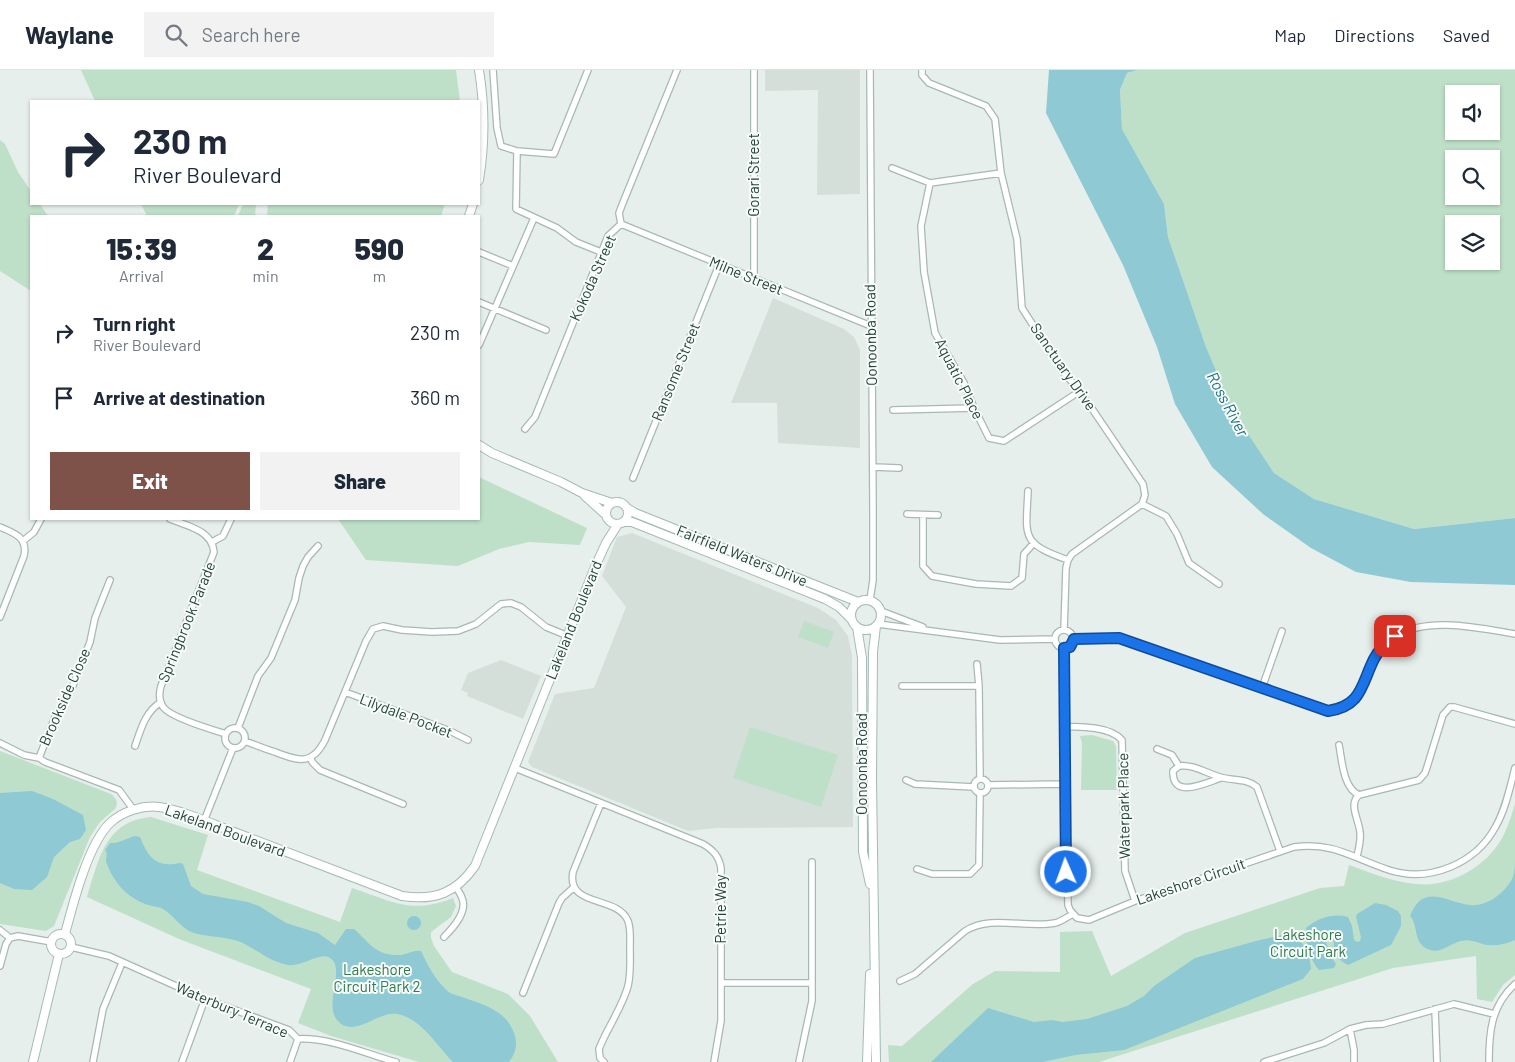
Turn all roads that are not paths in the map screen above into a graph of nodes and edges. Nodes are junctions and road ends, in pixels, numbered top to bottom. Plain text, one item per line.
1 (479, 70) edge
2 (493, 70) edge
3 (588, 70) edge
4 (676, 70) edge
5 (754, 70) edge
6 (870, 70) edge
7 (922, 70) edge
8 (516, 151) junction
9 (892, 168) dead end
10 (480, 172) edge
11 (1001, 173) junction
12 (930, 183) junction
13 (534, 218) junction
14 (621, 224) junction
15 (480, 252) edge
16 (601, 252) junction
17 (720, 265) junction
18 (513, 266) junction
19 (754, 280) junction
20 (480, 302) edge
21 (495, 308) junction
22 (871, 326) junction
23 (546, 330) dead end
24 (480, 343) edge
25 (1080, 391) junction
26 (974, 408) junction
27 (893, 410) dead end
28 (525, 430) dead end
29 (480, 446) edge
30 (873, 467) junction
31 (899, 468) dead end
32 (633, 478) dead end
33 (1028, 491) dead end
34 (582, 493) junction
35 (612, 503) junction
36 (1142, 504) junction
37 (627, 508) junction
38 (907, 514) dead end
39 (923, 515) junction
40 (938, 515) dead end
41 (607, 518) junction
42 (40, 520) edge
43 (172, 520) edge
44 (231, 520) edge
45 (621, 523) junction
46 (0, 527) edge
47 (23, 541) junction
48 (212, 542) junction
49 (606, 543) junction
50 (1033, 544) junction
51 (318, 546) dead end
52 (1068, 560) junction
53 (110, 580) dead end
54 (1219, 584) dead end
55 (870, 600) junction
56 (858, 602) junction
57 (881, 610) junction
58 (0, 617) edge
59 (851, 619) junction
60 (877, 625) junction
61 (857, 627) junction
62 (928, 629) junction
63 (1064, 630) junction
64 (1282, 631) dead end
65 (1515, 634) edge
66 (568, 636) junction
67 (1055, 639) junction
68 (1074, 639) junction
69 (1064, 648) junction
70 (977, 664) dead end
71 (902, 686) dead end
72 (979, 686) junction
73 (1262, 688) junction
74 (345, 692) junction
75 (161, 702) junction
76 (1515, 724) edge
77 (1065, 727) junction
78 (238, 728) junction
79 (226, 734) junction
80 (468, 740) dead end
81 (245, 742) junction
82 (0, 743) edge
83 (1338, 745) dead end
84 (135, 746) dead end
85 (233, 748) junction
86 (1157, 749) dead end
87 (38, 758) junction
88 (310, 758) junction
89 (1179, 766) junction
90 (515, 768) junction
91 (1515, 768) edge
92 (1222, 778) junction
93 (980, 779) junction
94 (906, 780) dead end
95 (1065, 784) junction
96 (988, 785) junction
97 (974, 787) junction
98 (980, 793) junction
99 (1359, 795) junction
100 (601, 803) junction
101 (403, 804) dead end
102 (133, 809) junction
103 (204, 821) junction
104 (1280, 851) junction
105 (1357, 856) junction
106 (812, 862) dead end
107 (917, 869) dead end
108 (456, 887) junction
109 (573, 888) junction
110 (873, 901) junction
111 (1135, 901) junction
112 (1073, 914) junction
113 (0, 930) edge
114 (64, 934) junction
115 (444, 937) dead end
116 (10, 938) junction
117 (873, 940) junction
118 (52, 942) junction
119 (71, 947) junction
120 (59, 954) junction
121 (122, 963) junction
122 (0, 966) edge
123 (900, 981) dead end
124 (721, 983) junction
125 (812, 983) junction
126 (1515, 984) edge
127 (523, 993) dead end
128 (205, 999) junction
129 (1436, 1009) junction
130 (1494, 1014) junction
131 (1350, 1029) junction
132 (298, 1039) junction
133 (386, 1061) edge
134 (1268, 1061) edge
135 (33, 1062) edge
136 (94, 1062) edge
137 (182, 1062) edge
138 (290, 1062) edge
139 (396, 1062) edge
140 (604, 1062) edge
141 (714, 1062) edge
142 (798, 1062) edge
143 (867, 1062) edge
144 (876, 1062) edge
145 (1354, 1062) edge
146 (1437, 1062) edge
147 (1489, 1062) edge

1 - 10 street
2 - 8 street
3 - 8 street
4 - 14 street, Kokoda Street
5 - 19 street, Gorari Street
6 - 22 street, Oonoonba Road
7 - 11 street, Sanctuary Drive
8 - 13 street
9 - 12 street
11 - 12 street
11 - 25 street, Sanctuary Drive
12 - 26 street, Aquatic Place
13 - 16 street
13 - 18 street
14 - 16 street, Kokoda Street
14 - 17 street, Milne Street
15 - 18 street
16 - 28 street, Kokoda Street
17 - 19 street, Milne Street
17 - 32 street, Ransome Street
18 - 21 street
19 - 22 street, Milne Street
20 - 21 street
21 - 23 street
21 - 24 street
22 - 30 street, Oonoonba Road
25 - 26 street, Aquatic Place
25 - 36 street, Sanctuary Drive
26 - 27 street
29 - 34 street
30 - 31 street
30 - 55 street, Oonoonba Road
33 - 50 street
34 - 35 street
34 - 41 street
35 - 37 street
35 - 41 street
36 - 52 street
36 - 54 street
37 - 45 street
37 - 56 street, Fairfield Waters Drive
38 - 39 street
39 - 40 street
39 - 50 street
41 - 45 street
41 - 49 street, Lakeland Boulevard
42 - 47 street
43 - 48 street, Springbrook Parade
44 - 48 street, Springbrook Parade
45 - 49 street, Lakeland Boulevard
45 - 59 street, Fairfield Waters Drive
46 - 47 street
47 - 58 street
48 - 75 street, Springbrook Parade
49 - 66 street, Lakeland Boulevard
50 - 52 street
51 - 78 street
52 - 63 street
53 - 87 street, Brookside Close
55 - 56 street
55 - 57 street
56 - 59 street
57 - 60 street
57 - 62 street
59 - 61 street
60 - 61 street
60 - 62 street
60 - 110 street, Oonoonba Road
61 - 110 street, Oonoonba Road
62 - 67 street
63 - 67 street
63 - 68 street
64 - 73 street
65 - 73 street
66 - 74 street
66 - 90 street, Lakeland Boulevard
67 - 69 street
68 - 69 street
68 - 73 street
69 - 77 street
70 - 72 street
71 - 72 street
72 - 93 street
74 - 80 street, Lilydale Pocket
74 - 88 street
75 - 79 street, Springbrook Parade
75 - 84 street, Springbrook Parade
76 - 99 street
77 - 95 street
77 - 111 street, Waterpark Place
78 - 79 street
78 - 81 street
79 - 85 street
81 - 85 street
81 - 88 street
82 - 87 street
83 - 99 street
85 - 103 street
86 - 89 street
87 - 102 street
88 - 101 street
89 - 92 street
89 - 92 street
90 - 100 street, Petrie Way
90 - 108 street, Lakeland Boulevard
91 - 105 street, Lakeshore Circuit
92 - 104 street
93 - 96 street
93 - 97 street
94 - 97 street
95 - 96 street
95 - 112 street
96 - 98 street
97 - 98 street
98 - 107 street
99 - 105 street
100 - 109 street
100 - 124 street, Petrie Way
102 - 103 street, Lakeland Boulevard
102 - 114 street, Lakeland Boulevard
103 - 108 street, Lakeland Boulevard
104 - 105 street, Lakeshore Circuit
104 - 111 street, Lakeshore Circuit
106 - 125 street
108 - 115 street
109 - 127 street
109 - 140 street
110 - 117 street, Oonoonba Road
111 - 112 street, Lakeshore Circuit
112 - 123 street
113 - 116 street
114 - 118 street
114 - 119 street
116 - 118 street
116 - 122 street
117 - 143 street, Oonoonba Road
117 - 144 street, Oonoonba Road
118 - 120 street
119 - 120 street
119 - 121 street, Waterbury Terrace
120 - 135 street
121 - 128 street, Waterbury Terrace
121 - 136 street
124 - 125 street
124 - 141 street, Petrie Way
125 - 142 street
126 - 130 street
128 - 132 street, Waterbury Terrace
128 - 137 street
129 - 130 street
129 - 131 street
129 - 146 street
130 - 147 street
131 - 134 street
131 - 145 street
132 - 133 street, Waterbury Terrace
132 - 138 street
133 - 139 street, Waterbury Terrace

